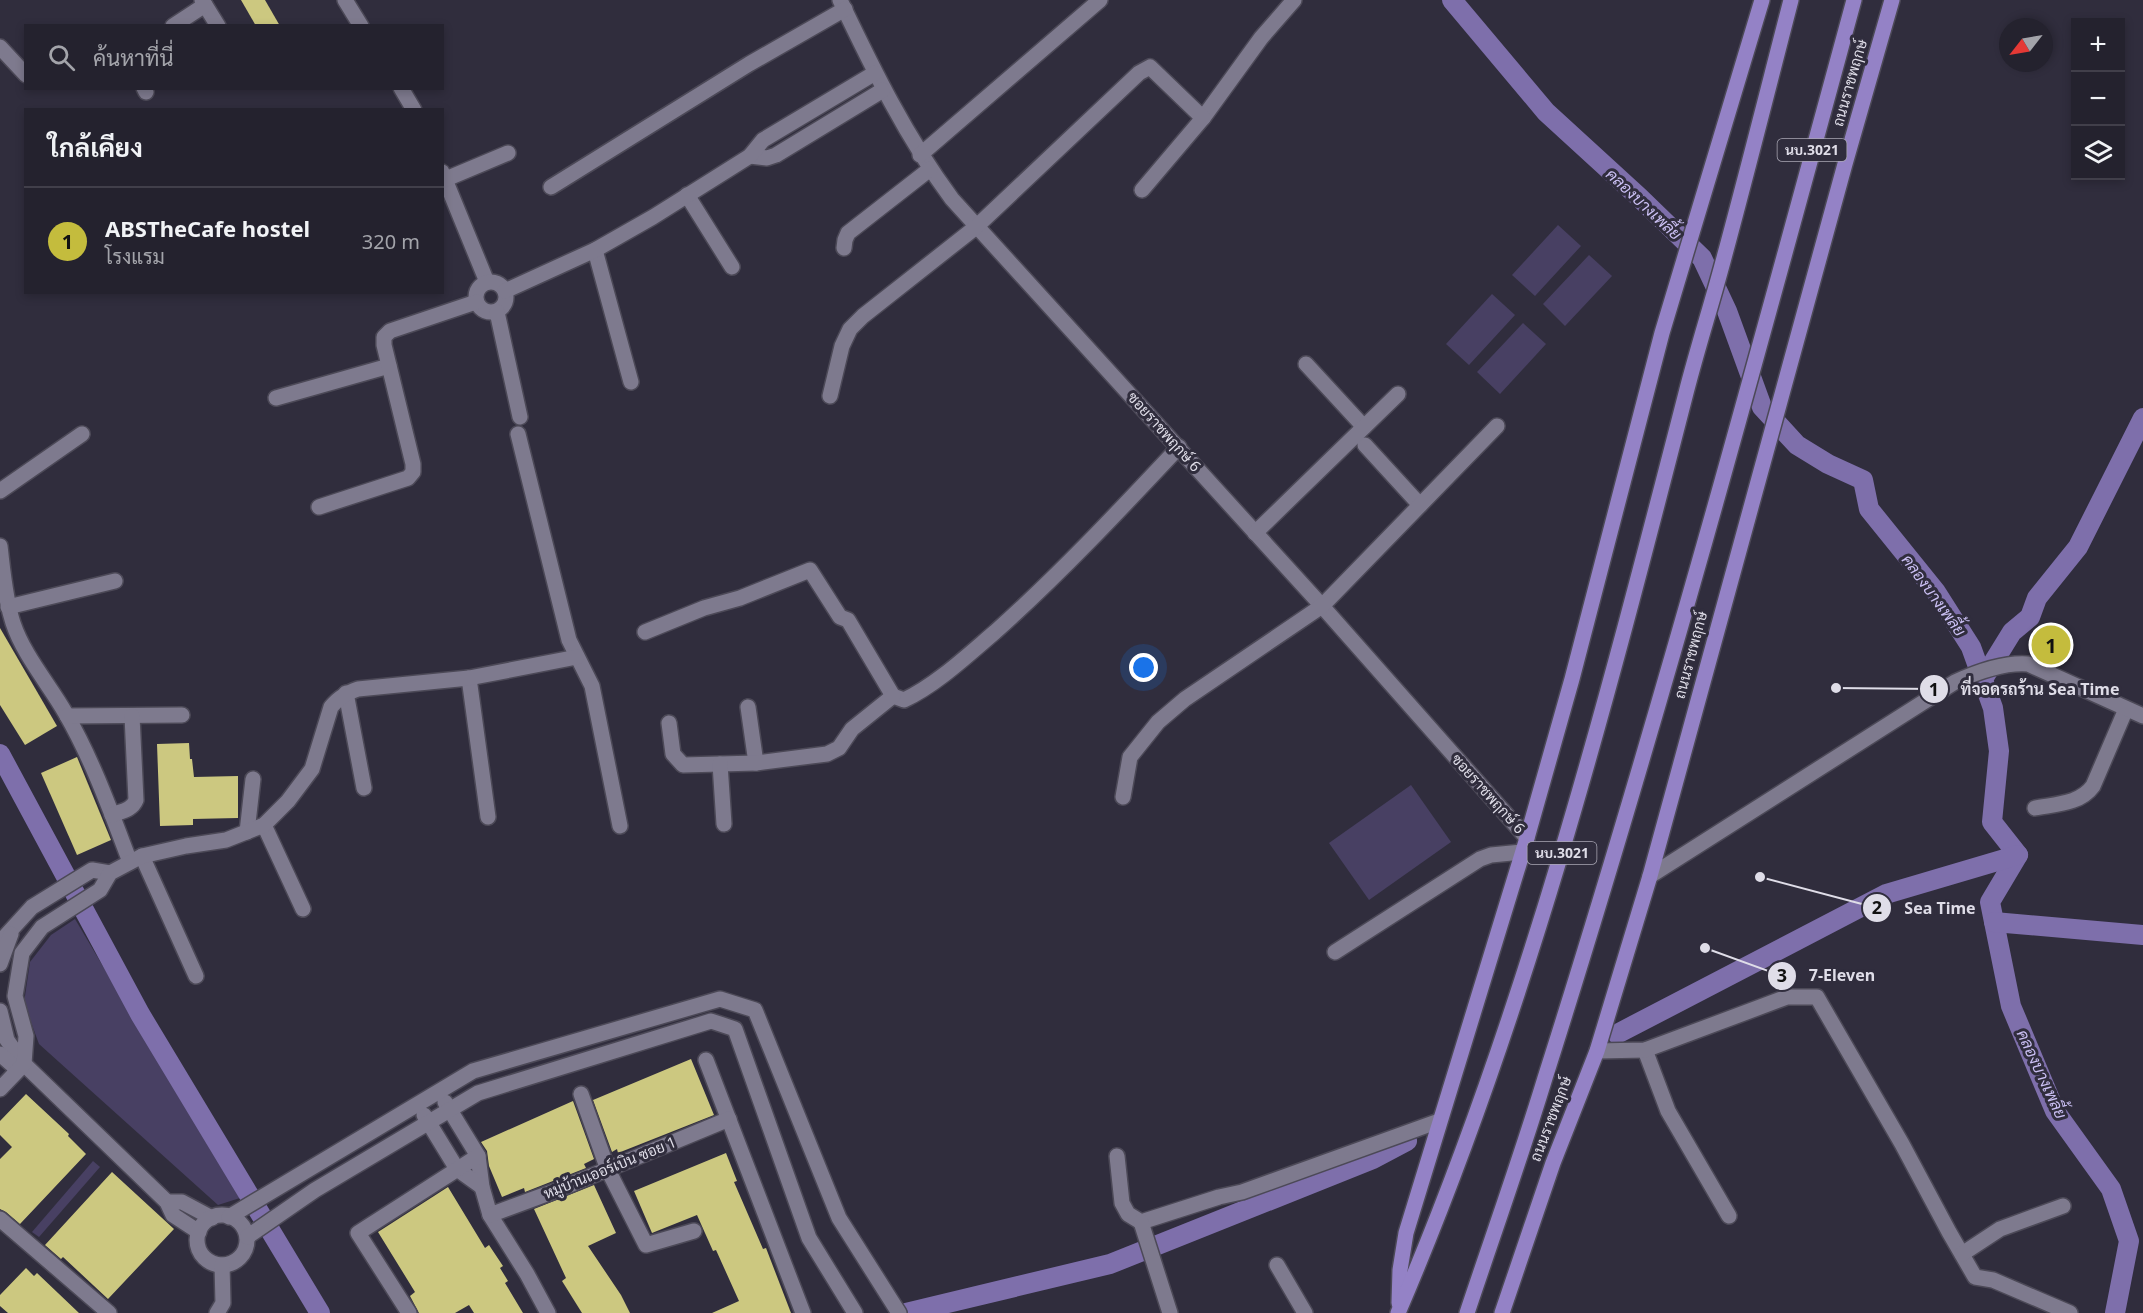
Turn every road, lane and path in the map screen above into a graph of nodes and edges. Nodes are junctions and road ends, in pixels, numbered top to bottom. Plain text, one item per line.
1 (345, 0) edge
2 (1100, 0) edge
3 (1294, 0) edge
4 (1762, 0) edge
5 (1791, 0) edge
6 (1854, 0) edge
7 (1892, 0) edge
8 (204, 2) edge
9 (842, 5) edge
10 (176, 24) edge
11 (217, 24) edge
12 (360, 24) edge
13 (0, 48) edge
14 (24, 73) edge
15 (875, 73) junction
16 (402, 90) edge
17 (883, 90) junction
18 (413, 108) edge
19 (1203, 118) junction
20 (508, 153) dead end
21 (920, 155) junction
22 (750, 156) junction
23 (930, 169) junction
24 (444, 176) edge
25 (551, 187) dead end
26 (1142, 190) dead end
27 (687, 195) junction
28 (976, 227) junction
29 (844, 249) dead end
30 (595, 250) junction
31 (732, 267) dead end
32 (487, 282) junction
33 (505, 291) junction
34 (476, 302) junction
35 (497, 312) junction
36 (1306, 364) dead end
37 (389, 366) junction
38 (631, 382) dead end
39 (1398, 394) dead end
40 (831, 396) dead end
41 (276, 398) dead end
42 (520, 417) dead end
43 (1497, 426) dead end
44 (1364, 427) junction
45 (82, 434) dead end
46 (518, 434) dead end
47 (1365, 445) dead end
48 (1179, 447) junction
49 (0, 491) edge
50 (1420, 505) junction
51 (319, 507) dead end
52 (1255, 533) junction
53 (0, 546) edge
54 (116, 581) dead end
55 (1322, 606) junction
56 (8, 607) junction
57 (645, 633) dead end
58 (577, 657) junction
59 (470, 678) junction
60 (346, 693) junction
61 (892, 696) junction
62 (748, 707) dead end
63 (2126, 709) junction
64 (182, 715) dead end
65 (67, 716) junction
66 (132, 716) junction
67 (2143, 716) edge
68 (669, 723) dead end
69 (756, 763) junction
70 (720, 764) junction
71 (253, 778) dead end
72 (364, 789) dead end
73 (1123, 797) dead end
74 (2036, 808) dead end
75 (112, 815) junction
76 (488, 817) dead end
77 (724, 824) dead end
78 (264, 825) junction
79 (620, 826) dead end
80 (247, 832) junction
81 (1524, 845) junction
82 (136, 859) junction
83 (110, 873) junction
84 (1650, 876) junction
85 (303, 909) dead end
86 (16, 923) junction
87 (0, 942) edge
88 (1335, 952) dead end
89 (0, 964) edge
90 (196, 976) dead end
91 (0, 1011) edge
92 (1645, 1050) junction
93 (1597, 1051) junction
94 (0, 1054) edge
95 (706, 1060) dead end
96 (21, 1067) junction
97 (0, 1089) edge
98 (439, 1092) junction
99 (581, 1094) dead end
100 (418, 1104) junction
101 (450, 1110) junction
102 (729, 1119) junction
103 (1439, 1121) junction
104 (429, 1123) junction
105 (1117, 1155) dead end
106 (478, 1156) junction
107 (457, 1169) junction
108 (608, 1170) junction
109 (482, 1187) junction
110 (167, 1202) junction
111 (2063, 1206) dead end
112 (490, 1215) junction
113 (1729, 1216) dead end
114 (230, 1217) junction
115 (212, 1218) junction
116 (0, 1219) edge
117 (1141, 1222) junction
118 (694, 1231) dead end
119 (199, 1232) junction
120 (247, 1237) junction
121 (1962, 1254) junction
122 (222, 1265) junction
123 (1277, 1265) dead end
124 (1399, 1312) edge
125 (109, 1313) edge
126 (217, 1313) edge
127 (409, 1313) edge
128 (548, 1313) edge
129 (803, 1313) edge
130 (855, 1313) edge
131 (899, 1313) edge
132 (1170, 1313) edge
133 (1305, 1313) edge
134 (1467, 1313) edge
135 (1502, 1313) edge
136 (2070, 1313) edge

1 - 12 street
2 - 21 street
3 - 19 street
4 - 81 main road, นบ.3021
5 - 124 main road, นบ.3021
6 - 134 main road, ถนนราชพฤกษ์ / นบ.3021
7 - 84 main road, ถนนราชพฤกษ์ / นบ.3021
8 - 10 street
8 - 11 street
9 - 15 street, ซอยราชพฤกษ์ 6
9 - 25 street
13 - 14 street
15 - 17 street, ซอยราชพฤกษ์ 6
15 - 22 street
16 - 18 street
17 - 21 street, ซอยราชพฤกษ์ 6
17 - 22 street
19 - 26 street
19 - 28 street
20 - 24 street
21 - 23 street, ซอยราชพฤกษ์ 6
22 - 27 street
23 - 28 street, ซอยราชพฤกษ์ 6
23 - 29 street
24 - 32 street
27 - 30 street
27 - 31 street
28 - 40 street
28 - 48 street, ซอยราชพฤกษ์ 6
30 - 33 street
30 - 38 street
32 - 33 street
32 - 34 street
33 - 35 street
34 - 35 street
34 - 37 street
35 - 42 street
36 - 44 street
37 - 41 street
37 - 51 street
39 - 44 street
43 - 50 street
44 - 52 street
45 - 49 street
46 - 58 street
47 - 50 street
48 - 52 street, ซอยราชพฤกษ์ 6
48 - 61 street
50 - 55 street
52 - 55 street, ซอยราชพฤกษ์ 6
53 - 56 street
54 - 56 street
55 - 73 street
55 - 81 street, ซอยราชพฤกษ์ 6
56 - 65 street
57 - 61 street
58 - 59 street
58 - 79 street
59 - 60 street
59 - 76 street
60 - 72 street
60 - 78 street
61 - 69 street
62 - 69 street
63 - 67 street
63 - 74 street
63 - 84 street
64 - 66 street
65 - 66 street
65 - 75 street
66 - 75 street
68 - 70 street
69 - 70 street
70 - 77 street
71 - 80 street
75 - 82 street
78 - 80 street
78 - 85 street
80 - 82 street
81 - 88 street
81 - 103 main road, นบ.3021
82 - 83 street
82 - 90 street
83 - 86 street
83 - 96 street
84 - 93 main road, ถนนราชพฤกษ์ / นบ.3021
86 - 87 street
86 - 89 street
91 - 96 street
92 - 93 street
92 - 113 street
92 - 121 street
93 - 135 main road, ถนนราชพฤกษ์ / นบ.3021
94 - 96 street
95 - 102 street
96 - 97 street
96 - 110 street
98 - 100 street
98 - 101 street
98 - 131 street
99 - 108 street
100 - 104 street
100 - 114 street
101 - 104 street
101 - 106 street
101 - 130 street
102 - 108 street, หมู่บ้านเออร์เบิน ซอย 1
102 - 129 street
103 - 117 street
103 - 124 main road, นบ.3021
104 - 107 street
104 - 120 street
105 - 117 street
106 - 107 street
106 - 109 street
107 - 109 street
107 - 127 street
108 - 112 street, หมู่บ้านเออร์เบิน ซอย 1
108 - 118 street
109 - 112 street
110 - 115 street
110 - 119 street
111 - 121 street
112 - 128 street
114 - 115 street
114 - 120 street
115 - 119 street
116 - 125 street
117 - 132 street
119 - 122 street
120 - 122 street
121 - 136 street
122 - 126 street
123 - 133 street

